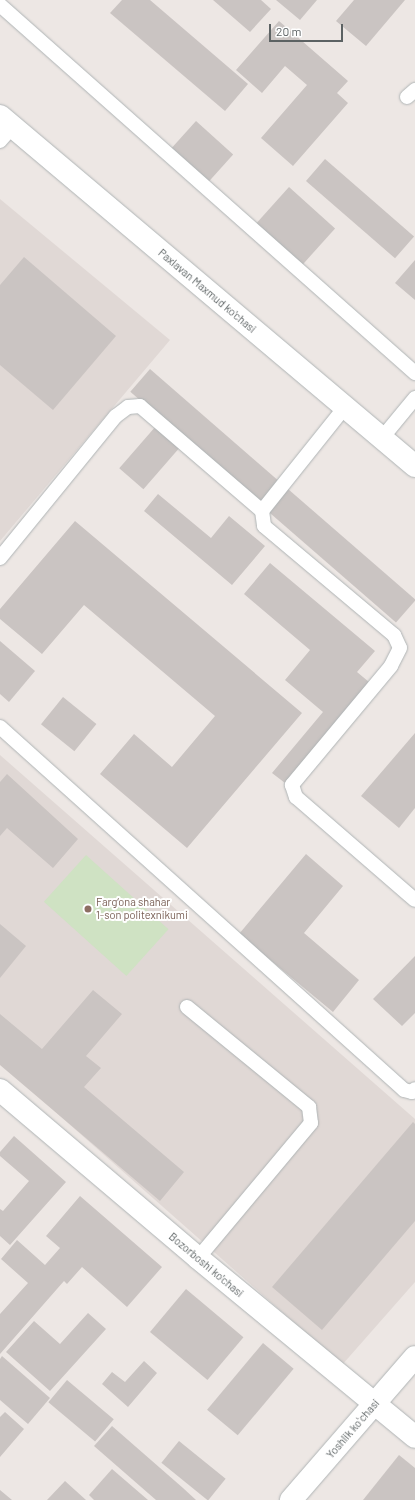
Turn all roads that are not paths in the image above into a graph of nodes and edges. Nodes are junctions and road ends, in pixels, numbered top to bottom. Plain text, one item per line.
1 (0, 5) edge
2 (4, 128) edge
3 (415, 373) edge
4 (415, 398) edge
5 (345, 407) junction
6 (382, 438) junction
7 (415, 466) edge
8 (262, 510) junction
9 (0, 558) edge
10 (0, 727) edge
11 (415, 900) edge
12 (187, 1007) dead end
13 (415, 1089) edge
14 (0, 1090) edge
15 (198, 1258) junction
16 (415, 1357) edge
17 (374, 1405) junction
18 (415, 1437) edge
19 (291, 1500) edge

1 - 3 lane
2 - 5 street, Paxlavan Maxmud ko'chasi
4 - 6 lane
5 - 6 street, Paxlavan Maxmud ko'chasi
5 - 8 lane
6 - 7 street, Paxlavan Maxmud ko'chasi
8 - 9 lane
8 - 11 lane
10 - 13 lane
12 - 15 lane
14 - 15 street, Bozorboshi ko'chasi
15 - 17 street, Bozorboshi ko'chasi
16 - 17 street, Yoshlik koʻchasi
17 - 18 street, Bozorboshi ko'chasi
17 - 19 street, Yoshlik koʻchasi

